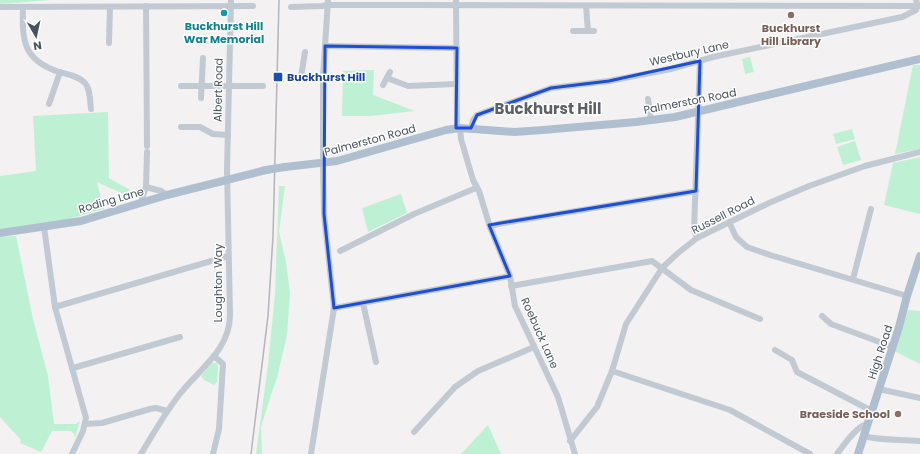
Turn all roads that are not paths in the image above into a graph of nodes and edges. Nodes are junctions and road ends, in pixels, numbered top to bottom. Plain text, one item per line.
1 (455, 2) edge
2 (96, 3) edge
3 (183, 3) edge
4 (231, 3) edge
5 (328, 3) edge
6 (828, 3) edge
7 (918, 4) edge
8 (146, 6) junction
9 (253, 6) dead end
10 (586, 6) junction
11 (0, 7) edge
12 (23, 7) junction
13 (110, 7) junction
14 (293, 7) dead end
15 (573, 31) dead end
16 (109, 43) dead end
17 (325, 46) junction
18 (457, 48) junction
19 (305, 52) dead end
20 (203, 58) dead end
21 (920, 59) edge
22 (700, 61) junction
23 (60, 72) junction
24 (323, 77) junction
25 (259, 78) dead end
26 (456, 84) junction
27 (202, 85) junction
28 (383, 85) dead end
29 (181, 86) dead end
30 (229, 86) junction
31 (201, 98) dead end
32 (648, 100) dead end
33 (49, 104) dead end
34 (91, 109) dead end
35 (699, 112) junction
36 (202, 120) dead end
37 (651, 120) junction
38 (181, 126) dead end
39 (200, 127) junction
40 (458, 128) junction
41 (471, 128) junction
42 (228, 135) junction
43 (920, 152) edge
44 (323, 164) junction
45 (227, 180) junction
46 (146, 187) junction
47 (476, 188) junction
48 (696, 191) junction
49 (167, 195) junction
50 (141, 202) junction
51 (871, 209) dead end
52 (729, 222) junction
53 (490, 226) junction
54 (44, 227) junction
55 (0, 233) edge
56 (697, 238) junction
57 (340, 251) dead end
58 (228, 256) junction
59 (920, 256) edge
60 (662, 268) junction
61 (510, 276) junction
62 (853, 279) junction
63 (511, 286) junction
64 (907, 296) junction
65 (363, 303) junction
66 (55, 306) junction
67 (334, 308) junction
68 (822, 316) dead end
69 (760, 319) dead end
70 (180, 337) dead end
71 (534, 347) junction
72 (892, 347) junction
73 (775, 350) dead end
74 (214, 356) junction
75 (376, 362) dead end
76 (73, 368) junction
77 (612, 371) junction
78 (879, 389) junction
79 (920, 398) edge
80 (167, 411) junction
81 (872, 411) junction
82 (85, 424) junction
83 (868, 424) junction
84 (414, 432) dead end
85 (864, 436) junction
86 (570, 441) junction
87 (848, 441) junction
88 (920, 441) edge
89 (861, 445) junction
90 (72, 454) edge
91 (141, 454) edge
92 (213, 454) edge
93 (311, 454) edge
94 (575, 454) edge
95 (810, 454) edge
96 (837, 454) edge
97 (858, 454) edge

1 - 5 street
1 - 10 street
1 - 18 street, Roebuck Lane
2 - 12 street
2 - 13 street
3 - 4 street
3 - 8 street
4 - 9 street
4 - 30 street, Albert Road
5 - 14 street
5 - 17 street
6 - 7 street
6 - 10 street
7 - 22 street, Westbury Lane
8 - 13 street
8 - 46 street
10 - 15 street
11 - 12 street
12 - 23 street
13 - 16 street
17 - 18 street
17 - 24 street
18 - 26 street, Roebuck Lane
19 - 24 street
20 - 27 street
21 - 35 main road, Palmerston Road
22 - 35 street
22 - 41 street, Westbury Lane
23 - 33 street
23 - 34 street
24 - 44 street
25 - 30 street
26 - 28 street
26 - 40 street, Roebuck Lane
27 - 29 street
27 - 30 street
27 - 31 street
30 - 42 street, Albert Road
32 - 37 street
35 - 37 main road, Palmerston Road
35 - 48 street
36 - 39 street
37 - 41 main road, Palmerston Road
38 - 39 street
39 - 42 street
40 - 41 main road, Palmerston Road
40 - 44 main road, Palmerston Road
40 - 47 street, Roebuck Lane
42 - 45 street, Albert Road
43 - 52 street, Russell Road
44 - 45 main road, Palmerston Road, bridge
44 - 67 street
45 - 49 main road, Roding Lane
45 - 58 street, Loughton Way
46 - 49 street
46 - 50 street
47 - 53 street, Roebuck Lane
47 - 57 street
48 - 53 street
48 - 56 street
49 - 50 main road, Roding Lane
50 - 54 main road, Roding Lane
51 - 62 street
52 - 56 street, Russell Road
52 - 62 street
53 - 61 street, Roebuck Lane
54 - 55 main road, Roding Lane
54 - 66 street
56 - 60 street, Russell Road
58 - 66 street
58 - 74 street, Loughton Way
59 - 64 main road, High Road
60 - 63 street
60 - 69 street
60 - 77 street, Russell Road
61 - 63 street, Roebuck Lane
61 - 65 street
62 - 64 street
63 - 71 street, Roebuck Lane
64 - 72 main road, High Road
65 - 67 street
65 - 75 street
66 - 76 street
67 - 93 street
68 - 72 street
70 - 76 street
71 - 84 street
71 - 86 street, Roebuck Lane
72 - 78 main road, High Road
73 - 81 street
74 - 80 street, Loughton Way
74 - 92 street
76 - 82 street
77 - 86 street, Russell Road
77 - 95 street
78 - 79 street
78 - 81 main road, High Road
80 - 82 street
80 - 91 street, Loughton Way
81 - 83 main road, High Road
82 - 90 street
83 - 85 main road, High Road
83 - 87 street
85 - 88 street
85 - 89 main road, High Road
86 - 94 street, Roebuck Lane
87 - 89 street
87 - 96 street
89 - 97 main road, High Road

